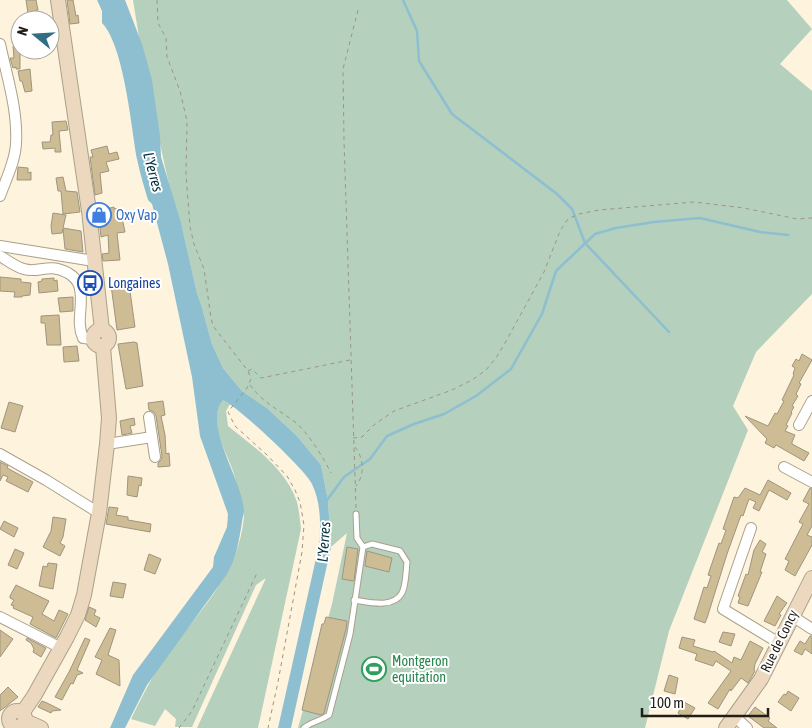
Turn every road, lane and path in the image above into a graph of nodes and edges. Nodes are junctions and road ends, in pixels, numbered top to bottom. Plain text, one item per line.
1 (157, 0) edge
2 (58, 1) edge
3 (359, 6) dead end
4 (0, 44) edge
5 (0, 196) edge
6 (812, 218) edge
7 (0, 246) edge
8 (0, 256) edge
9 (94, 261) junction
10 (99, 339) junction
11 (351, 360) junction
12 (248, 371) junction
13 (249, 385) junction
14 (812, 400) edge
15 (149, 417) dead end
16 (799, 424) dead end
17 (152, 437) junction
18 (353, 438) junction
19 (107, 444) junction
20 (354, 445) junction
21 (0, 454) edge
22 (155, 457) dead end
23 (784, 467) dead end
24 (331, 473) dead end
25 (812, 482) edge
26 (355, 487) junction
27 (99, 513) junction
28 (356, 514) joint
29 (751, 528) dead end
30 (363, 548) junction
31 (258, 573) dead end
32 (812, 578) edge
33 (354, 600) junction
34 (792, 616) junction
35 (0, 617) edge
36 (812, 629) edge
37 (779, 643) junction
38 (61, 648) junction
39 (24, 717) junction
40 (730, 722) edge
41 (9, 726) edge
42 (41, 728) edge
43 (179, 728) edge
44 (268, 728) edge
45 (304, 728) edge
46 (747, 728) edge

1 - 12 path
2 - 9 street
3 - 11 path
4 - 5 street
6 - 18 path
7 - 9 street
8 - 10 street
9 - 10 street
10 - 19 street
11 - 12 path
11 - 18 path
12 - 13 path
13 - 24 path
13 - 44 path
14 - 16 street
15 - 17 street
17 - 19 street
17 - 22 street
18 - 20 path
19 - 27 street
20 - 26 path
20 - 26 path
21 - 27 street
23 - 25 street
26 - 28 path
27 - 38 street
28 - 30 lane
29 - 37 street
30 - 33 lane
30 - 33 lane
31 - 43 path
32 - 34 street, Rue de Concy
33 - 45 lane
34 - 36 street
34 - 37 street, Rue de Concy
35 - 38 street
37 - 40 street, Rue de Concy
38 - 39 street
39 - 41 street
39 - 42 street
40 - 46 street

